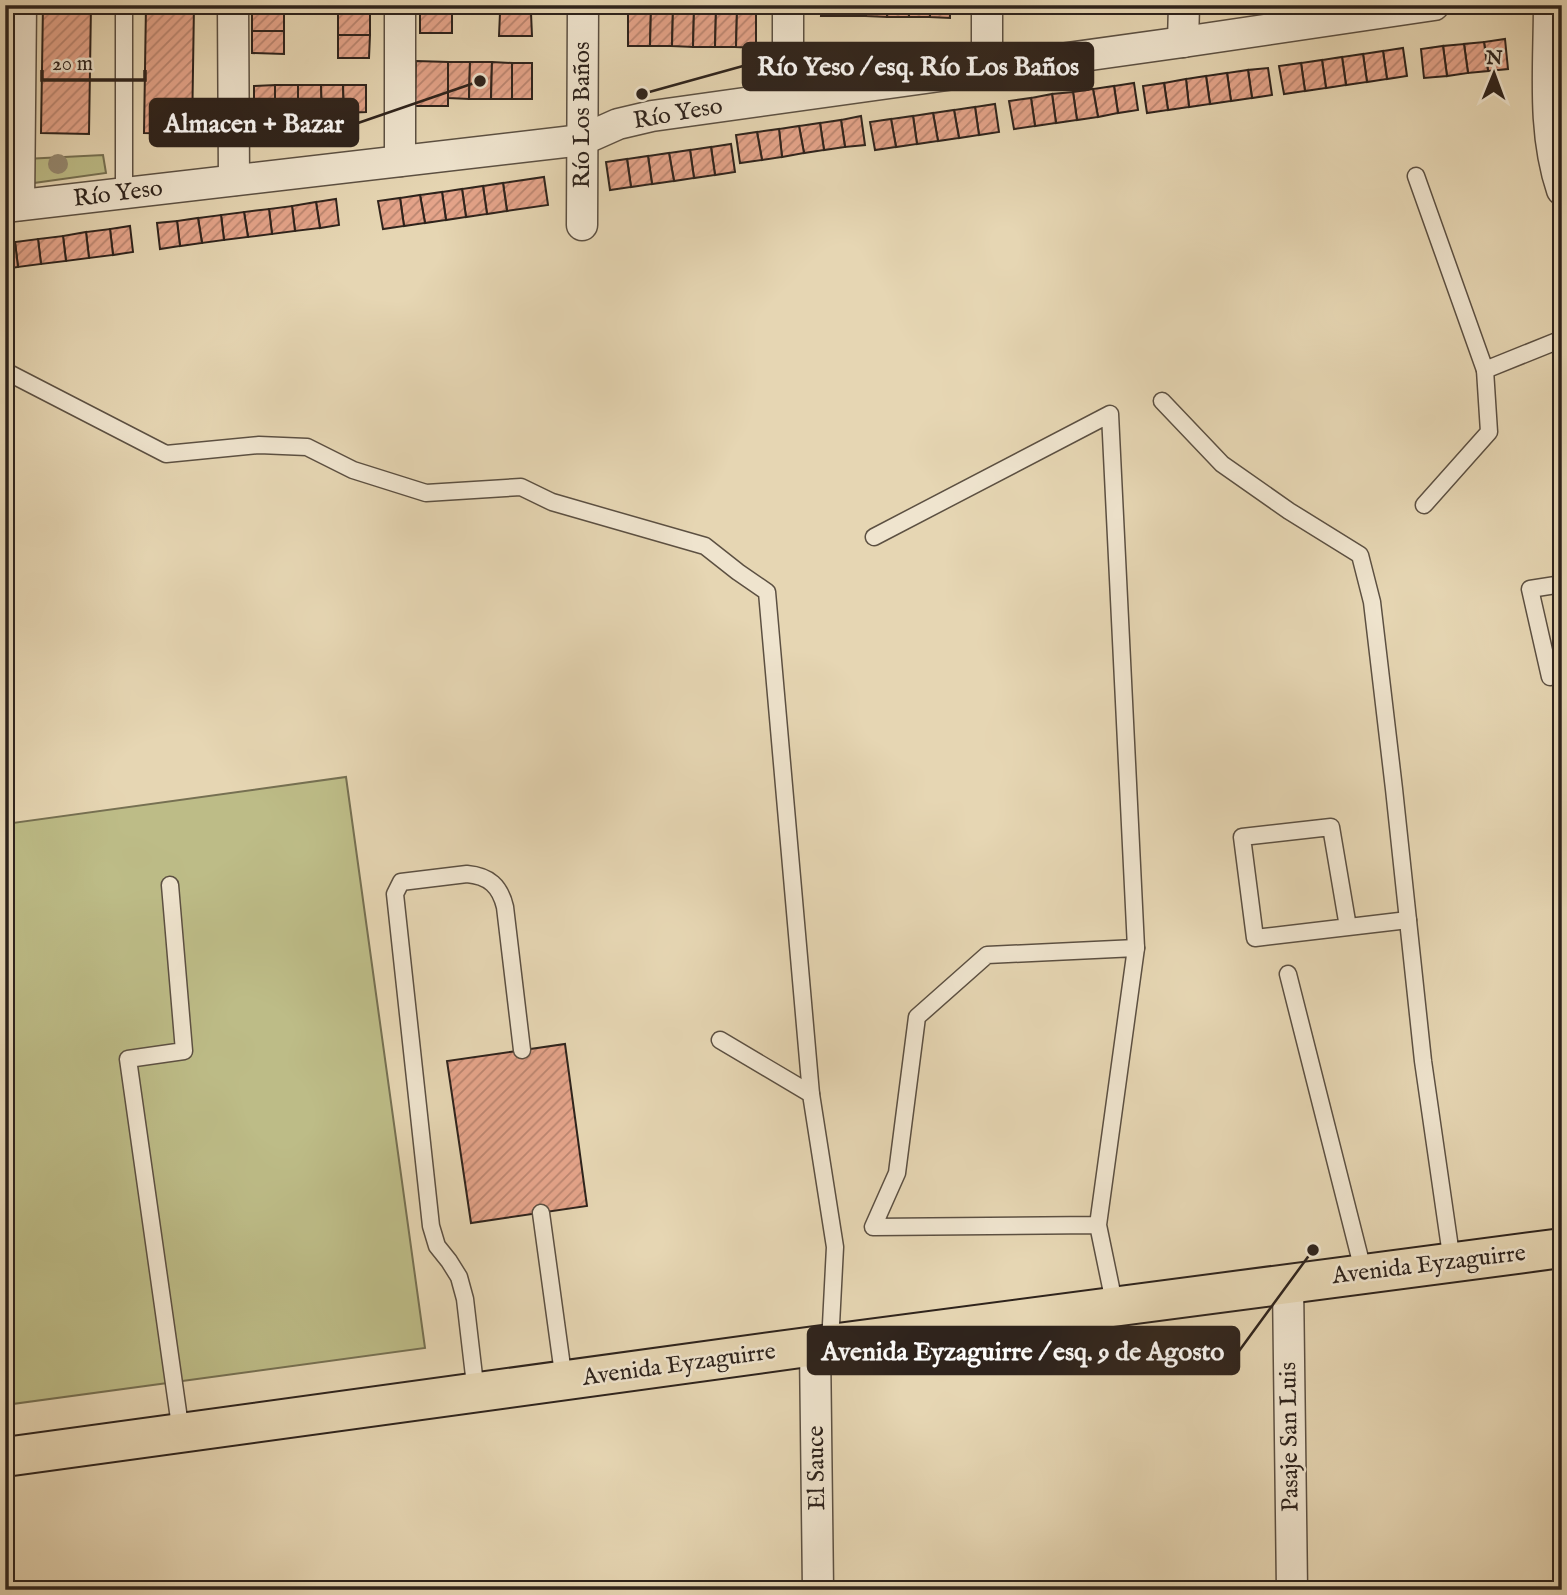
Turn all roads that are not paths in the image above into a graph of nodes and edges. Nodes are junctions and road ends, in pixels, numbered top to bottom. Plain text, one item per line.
1 (21, 5) edge
2 (124, 5) edge
3 (233, 5) edge
4 (400, 5) edge
5 (583, 5) edge
6 (788, 5) edge
7 (987, 5) edge
8 (1184, 5) edge
9 (1434, 5) edge
10 (1549, 5) edge
11 (1378, 9) edge
12 (1183, 42) junction
13 (987, 69) junction
14 (788, 96) junction
15 (582, 140) junction
16 (400, 161) junction
17 (1416, 176) dead end
18 (234, 180) junction
19 (1561, 184) edge
20 (124, 193) junction
21 (12, 206) edge
22 (582, 225) dead end
23 (1562, 339) edge
24 (1485, 370) junction
25 (5, 371) edge
26 (1162, 401) dead end
27 (1424, 505) dead end
28 (874, 537) dead end
29 (1562, 584) edge
30 (1562, 674) edge
31 (170, 885) dead end
32 (1408, 920) junction
33 (1348, 927) junction
34 (1136, 948) junction
35 (1289, 974) dead end
36 (720, 1040) dead end
37 (523, 1050) dead end
38 (811, 1094) junction
39 (541, 1213) dead end
40 (1098, 1225) junction
41 (1562, 1248) edge
42 (1452, 1262) junction
43 (1364, 1274) junction
44 (1288, 1284) junction
45 (1115, 1307) junction
46 (822, 1345) junction
47 (564, 1381) junction
48 (477, 1393) junction
49 (181, 1433) junction
50 (5, 1457) edge
51 (818, 1590) edge
52 (1292, 1590) edge

1 - 21 street
2 - 20 lane
3 - 18 street
4 - 16 street
5 - 15 street, Río Los Baños
6 - 14 street
7 - 13 street
8 - 12 street
9 - 11 street, Río Yeso
10 - 19 street
11 - 12 street, Río Yeso
12 - 13 street, Río Yeso
13 - 14 street, Río Yeso
14 - 15 street, Río Yeso
15 - 16 street, Río Yeso
15 - 22 street, Río Los Baños
16 - 18 street, Río Yeso
17 - 24 lane
18 - 20 street, Río Yeso
20 - 21 street, Río Yeso
23 - 24 lane
24 - 27 lane
25 - 38 lane
26 - 32 lane
28 - 34 lane
29 - 30 lane
31 - 49 lane
32 - 33 lane
32 - 42 lane
33 - 33 lane
34 - 40 lane
34 - 40 lane
35 - 43 lane
36 - 38 lane
37 - 48 lane
38 - 46 lane
39 - 47 lane
40 - 45 lane
41 - 42 main road, Avenida Eyzaguirre
42 - 43 main road, Avenida Eyzaguirre
43 - 44 main road, Avenida Eyzaguirre
44 - 45 main road, Avenida Eyzaguirre
44 - 52 street, Pasaje San Luis
45 - 46 main road, Avenida Eyzaguirre
46 - 47 main road, Avenida Eyzaguirre
46 - 51 street, El Sauce
47 - 48 main road, Avenida Eyzaguirre
48 - 49 main road, Avenida Eyzaguirre
49 - 50 main road, Avenida Eyzaguirre

